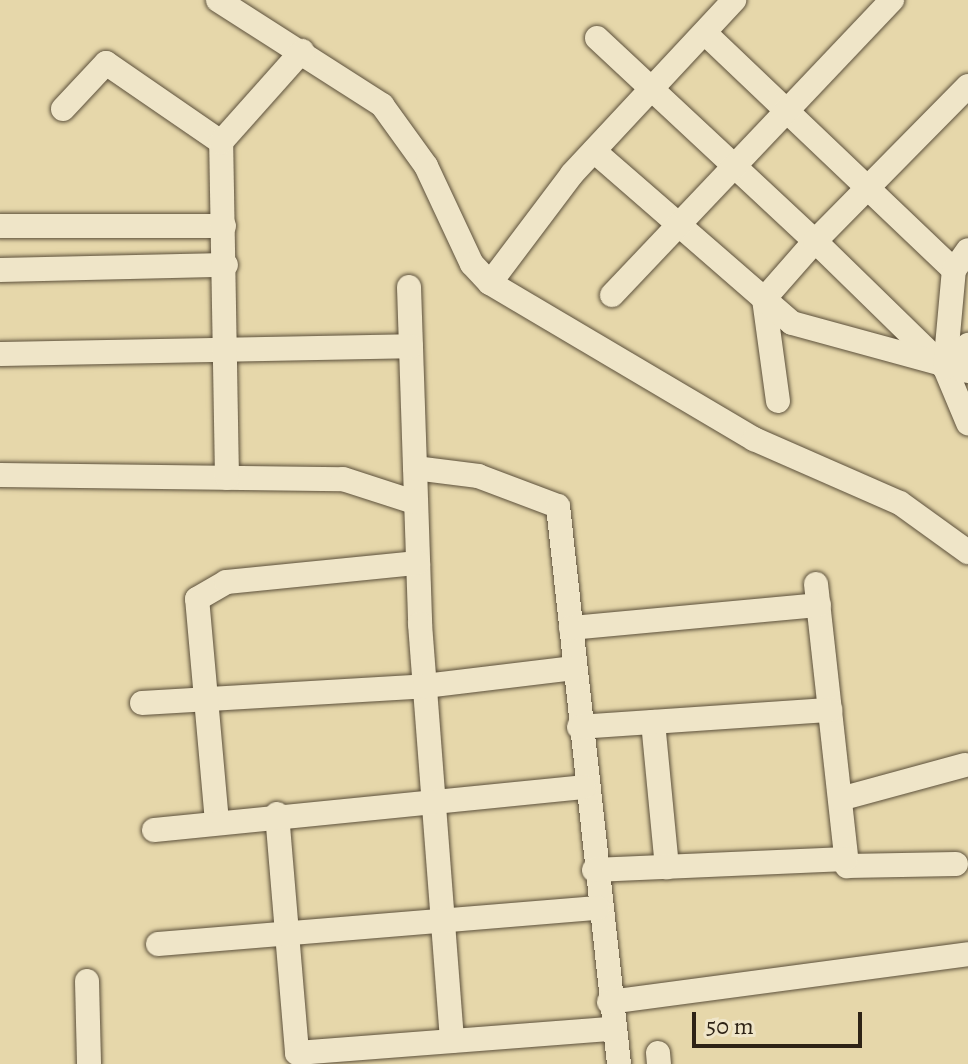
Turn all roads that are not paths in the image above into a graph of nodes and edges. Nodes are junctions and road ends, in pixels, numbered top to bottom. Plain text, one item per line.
1 (218, 0) edge
2 (734, 0) edge
3 (892, 0) edge
4 (706, 34) junction
5 (597, 38) dead end
6 (302, 51) junction
7 (968, 86) edge
8 (650, 88) junction
9 (63, 109) dead end
10 (786, 109) junction
11 (221, 142) junction
12 (594, 151) junction
13 (732, 164) junction
14 (868, 186) junction
15 (680, 221) junction
16 (0, 226) edge
17 (224, 226) junction
18 (815, 241) junction
19 (961, 260) edge
20 (226, 265) junction
21 (0, 270) edge
22 (490, 283) junction
23 (409, 287) dead end
24 (612, 295) dead end
25 (764, 299) junction
26 (968, 345) edge
27 (411, 346) junction
28 (228, 350) junction
29 (0, 354) edge
30 (957, 369) edge
31 (778, 401) dead end
32 (968, 423) edge
33 (415, 468) junction
34 (0, 475) edge
35 (227, 478) junction
36 (414, 502) junction
37 (968, 552) edge
38 (418, 563) junction
39 (571, 628) junction
40 (574, 668) junction
41 (425, 686) junction
42 (142, 703) dead end
43 (208, 703) junction
44 (830, 710) junction
45 (653, 722) junction
46 (579, 727) junction
47 (965, 765) dead end
48 (584, 787) junction
49 (434, 798) junction
50 (840, 799) junction
51 (277, 814) junction
52 (217, 822) junction
53 (154, 830) dead end
54 (846, 859) junction
55 (956, 864) dead end
56 (667, 867) junction
57 (594, 870) junction
58 (598, 908) junction
59 (444, 923) junction
60 (287, 931) junction
61 (158, 944) dead end
62 (968, 954) edge
63 (87, 981) dead end
64 (609, 1002) junction
65 (612, 1029) junction
66 (452, 1041) junction
67 (375, 1054) edge
68 (89, 1064) edge
69 (619, 1064) edge

1 - 6 street
2 - 4 street
3 - 10 street
4 - 8 street
4 - 10 street
5 - 8 street
6 - 11 street
6 - 22 street
7 - 14 street
8 - 12 street
8 - 13 street
9 - 11 street
10 - 13 street
10 - 14 street
11 - 17 street
12 - 15 street
12 - 22 street
13 - 15 street
13 - 18 street
14 - 18 street
14 - 19 street
15 - 24 street
15 - 25 street
16 - 17 street
17 - 20 street
18 - 25 street
18 - 30 street
19 - 30 street
20 - 21 street
20 - 28 street
22 - 37 street
23 - 27 street
25 - 30 street
25 - 31 street
26 - 30 street
27 - 28 street
27 - 33 street
28 - 29 street
28 - 35 street
30 - 32 street
33 - 36 street
33 - 39 street
34 - 35 street
35 - 36 street
36 - 38 street
38 - 41 street
38 - 43 street
39 - 40 street
39 - 44 street
40 - 41 street
40 - 46 street
41 - 43 street
41 - 49 street
42 - 43 street
43 - 52 street
44 - 45 street
44 - 50 street
45 - 46 street
45 - 56 street
46 - 48 street
47 - 50 street
48 - 49 street
48 - 57 street
49 - 51 street
49 - 59 street
50 - 54 street
51 - 52 street
51 - 60 street
52 - 53 street
54 - 55 street
54 - 56 street
56 - 57 street
57 - 58 street
58 - 59 street
58 - 64 street
59 - 60 street
59 - 66 street
60 - 61 street
60 - 67 street
62 - 64 street
63 - 68 street
64 - 65 street
65 - 66 street
65 - 69 street
66 - 67 street

